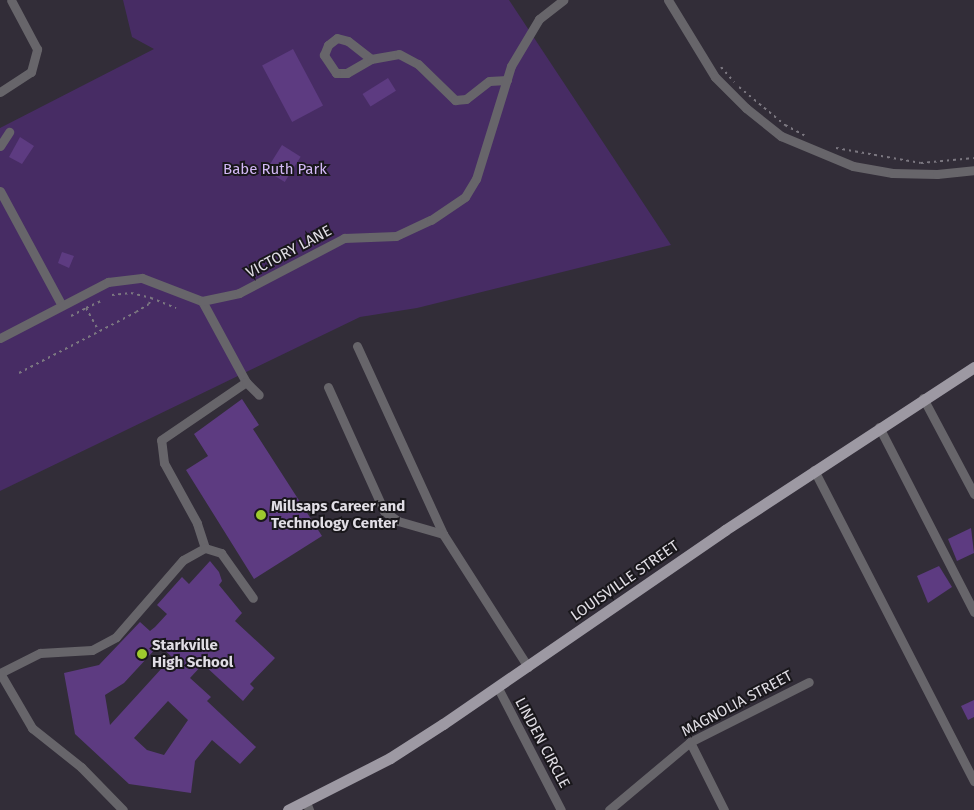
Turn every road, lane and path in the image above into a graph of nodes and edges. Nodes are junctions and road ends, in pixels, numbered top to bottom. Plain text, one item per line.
1 (11, 0) edge
2 (562, 0) edge
3 (668, 0) edge
4 (371, 59) junction
5 (719, 65) dead end
6 (507, 80) junction
7 (0, 92) edge
8 (10, 132) dead end
9 (811, 138) dead end
10 (0, 146) edge
11 (828, 146) dead end
12 (974, 158) edge
13 (974, 170) edge
14 (0, 191) edge
15 (112, 295) dead end
16 (151, 298) junction
17 (103, 300) dead end
18 (202, 301) junction
19 (61, 304) junction
20 (86, 308) junction
21 (176, 308) dead end
22 (71, 316) dead end
23 (99, 331) junction
24 (0, 338) edge
25 (356, 346) dead end
26 (974, 367) edge
27 (19, 373) dead end
28 (246, 382) junction
29 (328, 387) dead end
30 (259, 395) dead end
31 (924, 398) junction
32 (879, 427) junction
33 (814, 470) junction
34 (974, 494) edge
35 (443, 534) junction
36 (205, 548) junction
37 (253, 598) dead end
38 (974, 612) edge
39 (528, 667) junction
40 (0, 673) edge
41 (809, 682) dead end
42 (498, 688) junction
43 (690, 742) junction
44 (974, 781) edge
45 (308, 806) edge
46 (123, 810) edge
47 (288, 810) edge
48 (561, 810) edge
49 (609, 810) edge
50 (724, 810) edge

1 - 7 street
2 - 6 street, VICTORY LANE
3 - 13 street
4 - 4 street
4 - 6 street
5 - 9 path
6 - 18 street, VICTORY LANE
8 - 10 street
11 - 12 path
14 - 19 street
15 - 16 path
16 - 21 path
16 - 23 path
17 - 20 path
18 - 19 street
18 - 28 street
19 - 24 street
20 - 22 path
20 - 23 path
23 - 27 path
25 - 35 street
26 - 31 main road, LOUISVILLE STREET
28 - 30 street
28 - 36 street
29 - 35 street
31 - 32 main road, LOUISVILLE STREET
31 - 34 street
32 - 33 main road, LOUISVILLE STREET
32 - 38 street
33 - 39 main road, LOUISVILLE STREET
33 - 44 street
35 - 39 street
36 - 37 street
36 - 40 street
39 - 42 main road, LOUISVILLE STREET
40 - 46 street
41 - 43 street, MAGNOLIA STREET
42 - 45 main road, LOUISVILLE STREET
42 - 48 street, LINDEN CIRCLE
43 - 49 street, MAGNOLIA STREET
43 - 50 street
45 - 47 main road, LOUISVILLE STREET

